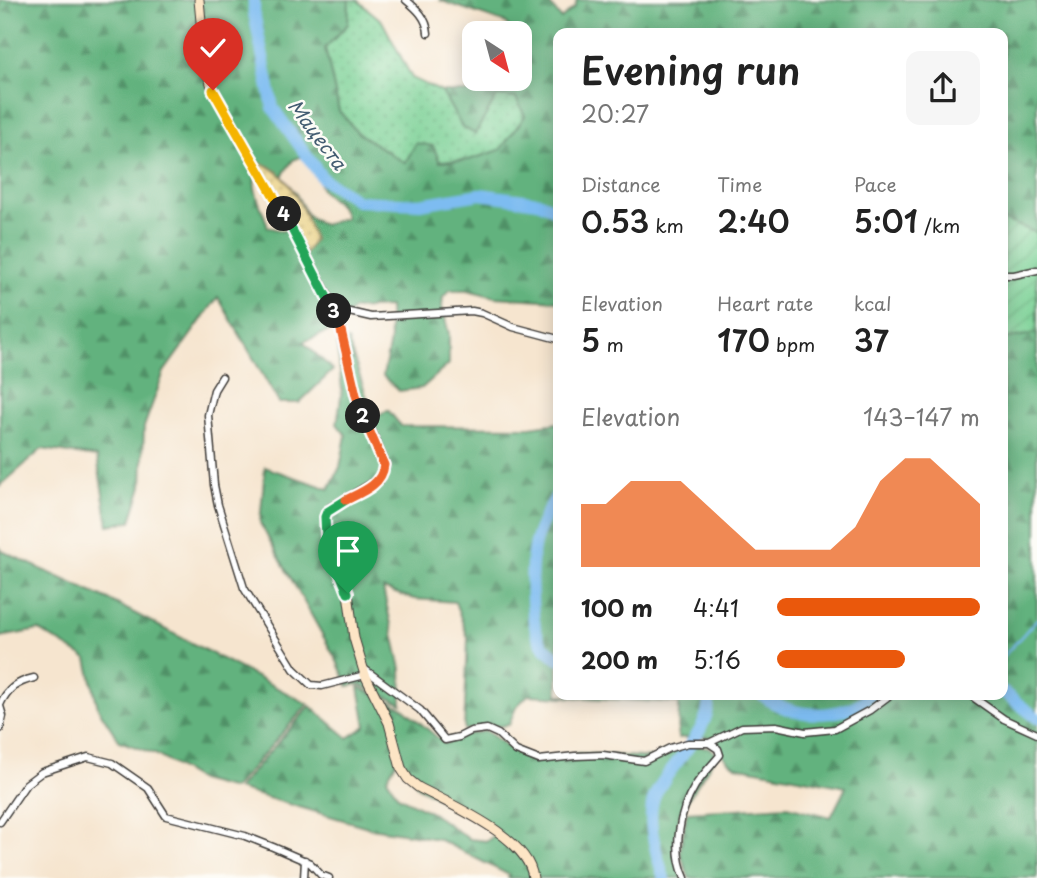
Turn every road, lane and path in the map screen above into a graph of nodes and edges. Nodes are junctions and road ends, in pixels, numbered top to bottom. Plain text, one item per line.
1 (199, 0) edge
2 (406, 0) edge
3 (428, 33) dead end
4 (1037, 270) edge
5 (1008, 275) edge
6 (332, 308) junction
7 (553, 338) edge
8 (222, 377) dead end
9 (364, 672) junction
10 (34, 678) dead end
11 (883, 700) edge
12 (978, 700) edge
13 (0, 706) edge
14 (0, 729) edge
15 (1037, 734) edge
16 (709, 743) junction
17 (0, 822) edge
18 (304, 860) junction
19 (304, 878) edge
20 (328, 878) edge
21 (533, 878) edge
22 (685, 878) edge

1 - 6 street
2 - 3 street
4 - 5 street
6 - 7 street
6 - 9 street
8 - 9 street
9 - 16 street
9 - 21 street
10 - 13 street
11 - 16 street
12 - 15 street
13 - 14 street
16 - 22 street
17 - 18 street
18 - 19 street
18 - 20 street

